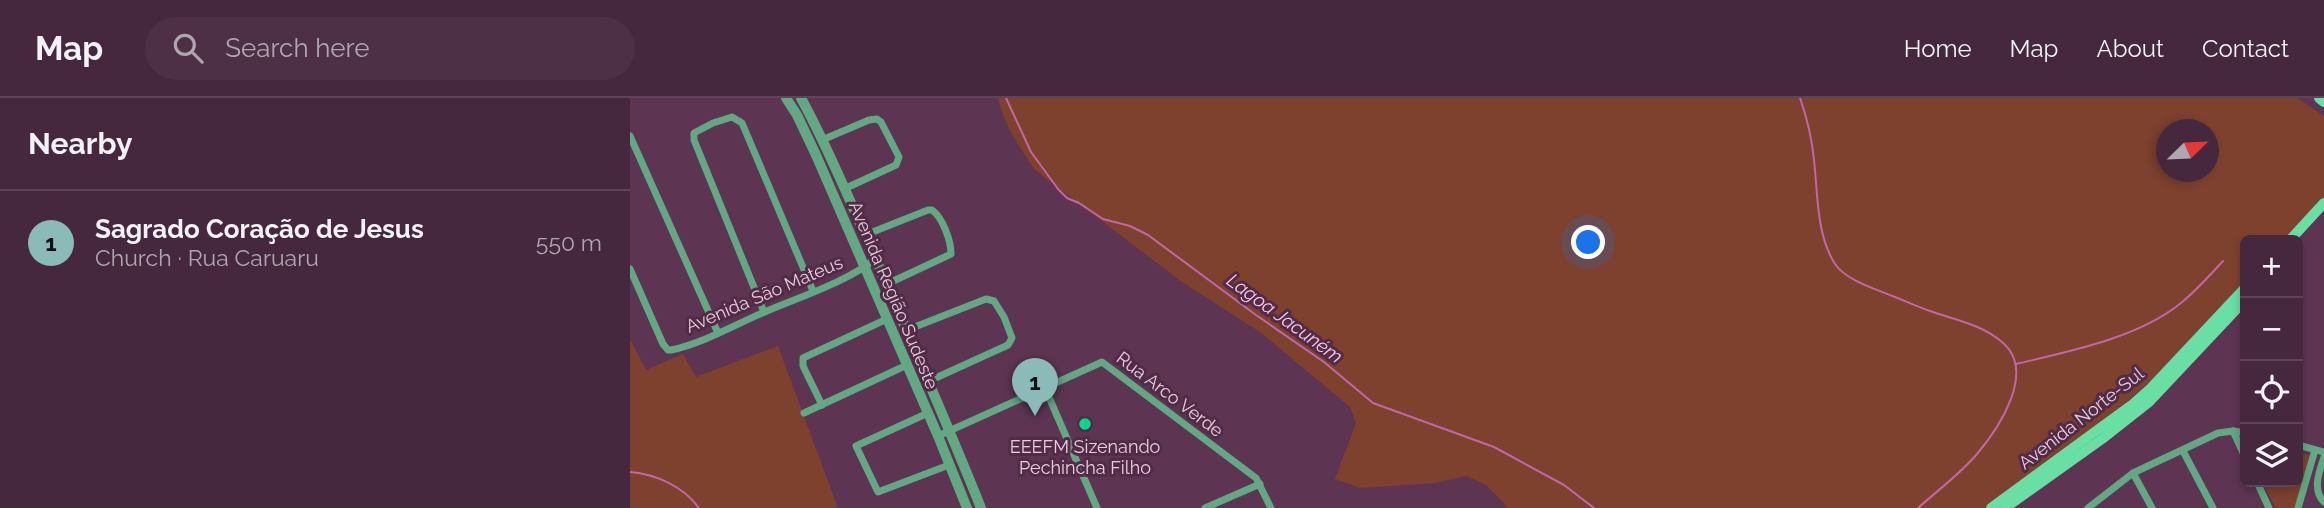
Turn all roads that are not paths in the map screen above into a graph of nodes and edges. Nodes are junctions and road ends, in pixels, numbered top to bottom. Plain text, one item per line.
1 (786, 98) edge
2 (801, 98) edge
3 (2319, 98) edge
4 (2324, 102) edge
5 (630, 136) edge
6 (822, 140) junction
7 (829, 184) junction
8 (842, 184) junction
9 (2324, 203) edge
10 (2324, 213) edge
11 (865, 235) junction
12 (2295, 235) edge
13 (2303, 236) edge
14 (875, 259) junction
15 (864, 268) junction
16 (630, 269) edge
17 (887, 284) junction
18 (813, 291) junction
19 (2240, 293) edge
20 (641, 294) junction
21 (630, 299) edge
22 (2240, 305) edge
23 (765, 312) junction
24 (887, 319) junction
25 (907, 330) junction
26 (718, 333) junction
27 (907, 365) junction
28 (929, 381) junction
29 (1045, 388) junction
30 (822, 405) junction
31 (804, 413) dead end
32 (928, 413) junction
33 (950, 429) junction
34 (2233, 431) junction
35 (2240, 432) edge
36 (938, 436) junction
37 (2240, 446) edge
38 (2303, 446) edge
39 (2315, 450) junction
40 (2183, 451) junction
41 (2324, 454) edge
42 (949, 465) junction
43 (2133, 473) junction
44 (1260, 484) junction
45 (2258, 487) edge
46 (2324, 502) edge
47 (1209, 507) edge
48 (2090, 507) edge
49 (967, 508) edge
50 (981, 508) edge
51 (1097, 508) edge
52 (1271, 508) edge
53 (1991, 508) edge
54 (2005, 508) edge
55 (2152, 508) edge
56 (2214, 508) edge
57 (2269, 508) edge
58 (2298, 508) edge

1 - 7 street, Avenida Região Sudeste
2 - 6 street, Avenida Região Sudeste
3 - 4 main road
5 - 26 street
6 - 8 street, Avenida Região Sudeste
6 - 8 street
7 - 8 street
7 - 15 street, Avenida Região Sudeste
8 - 11 street, Avenida Região Sudeste
9 - 12 main road
10 - 13 main road
11 - 14 street, Avenida Região Sudeste
11 - 17 street
14 - 15 street, Avenida São Mateus
14 - 17 street, Avenida Região Sudeste
15 - 18 street, Avenida São Mateus
15 - 24 street, Avenida Região Sudeste
16 - 20 street, Avenida São Mateus
17 - 25 street, Avenida Região Sudeste
18 - 23 street, Avenida São Mateus
18 - 23 street
19 - 53 main road, Avenida Norte-Sul
20 - 21 street
20 - 26 street, Avenida São Mateus
22 - 54 main road, Avenida Norte-Sul
23 - 26 street, Avenida São Mateus
24 - 27 street, Avenida Região Sudeste
24 - 30 street
25 - 28 street, Avenida Região Sudeste
25 - 28 street
27 - 30 street
27 - 32 street, Avenida Região Sudeste
28 - 33 street, Avenida Região Sudeste
29 - 33 street, Rua Arco Verde
29 - 44 street, Rua Arco Verde
29 - 51 street
30 - 31 street
32 - 36 street, Avenida Região Sudeste
32 - 42 street
33 - 36 street, Rua Arco Verde
33 - 50 street, Avenida Região Sudeste
34 - 35 street
34 - 37 street
34 - 40 street
36 - 42 street, Avenida Região Sudeste
38 - 39 street
39 - 41 street
39 - 58 street
40 - 43 street
40 - 56 street
41 - 46 street
42 - 49 street, Avenida Região Sudeste
43 - 48 street
43 - 55 street
44 - 47 street
44 - 52 street
45 - 57 street

